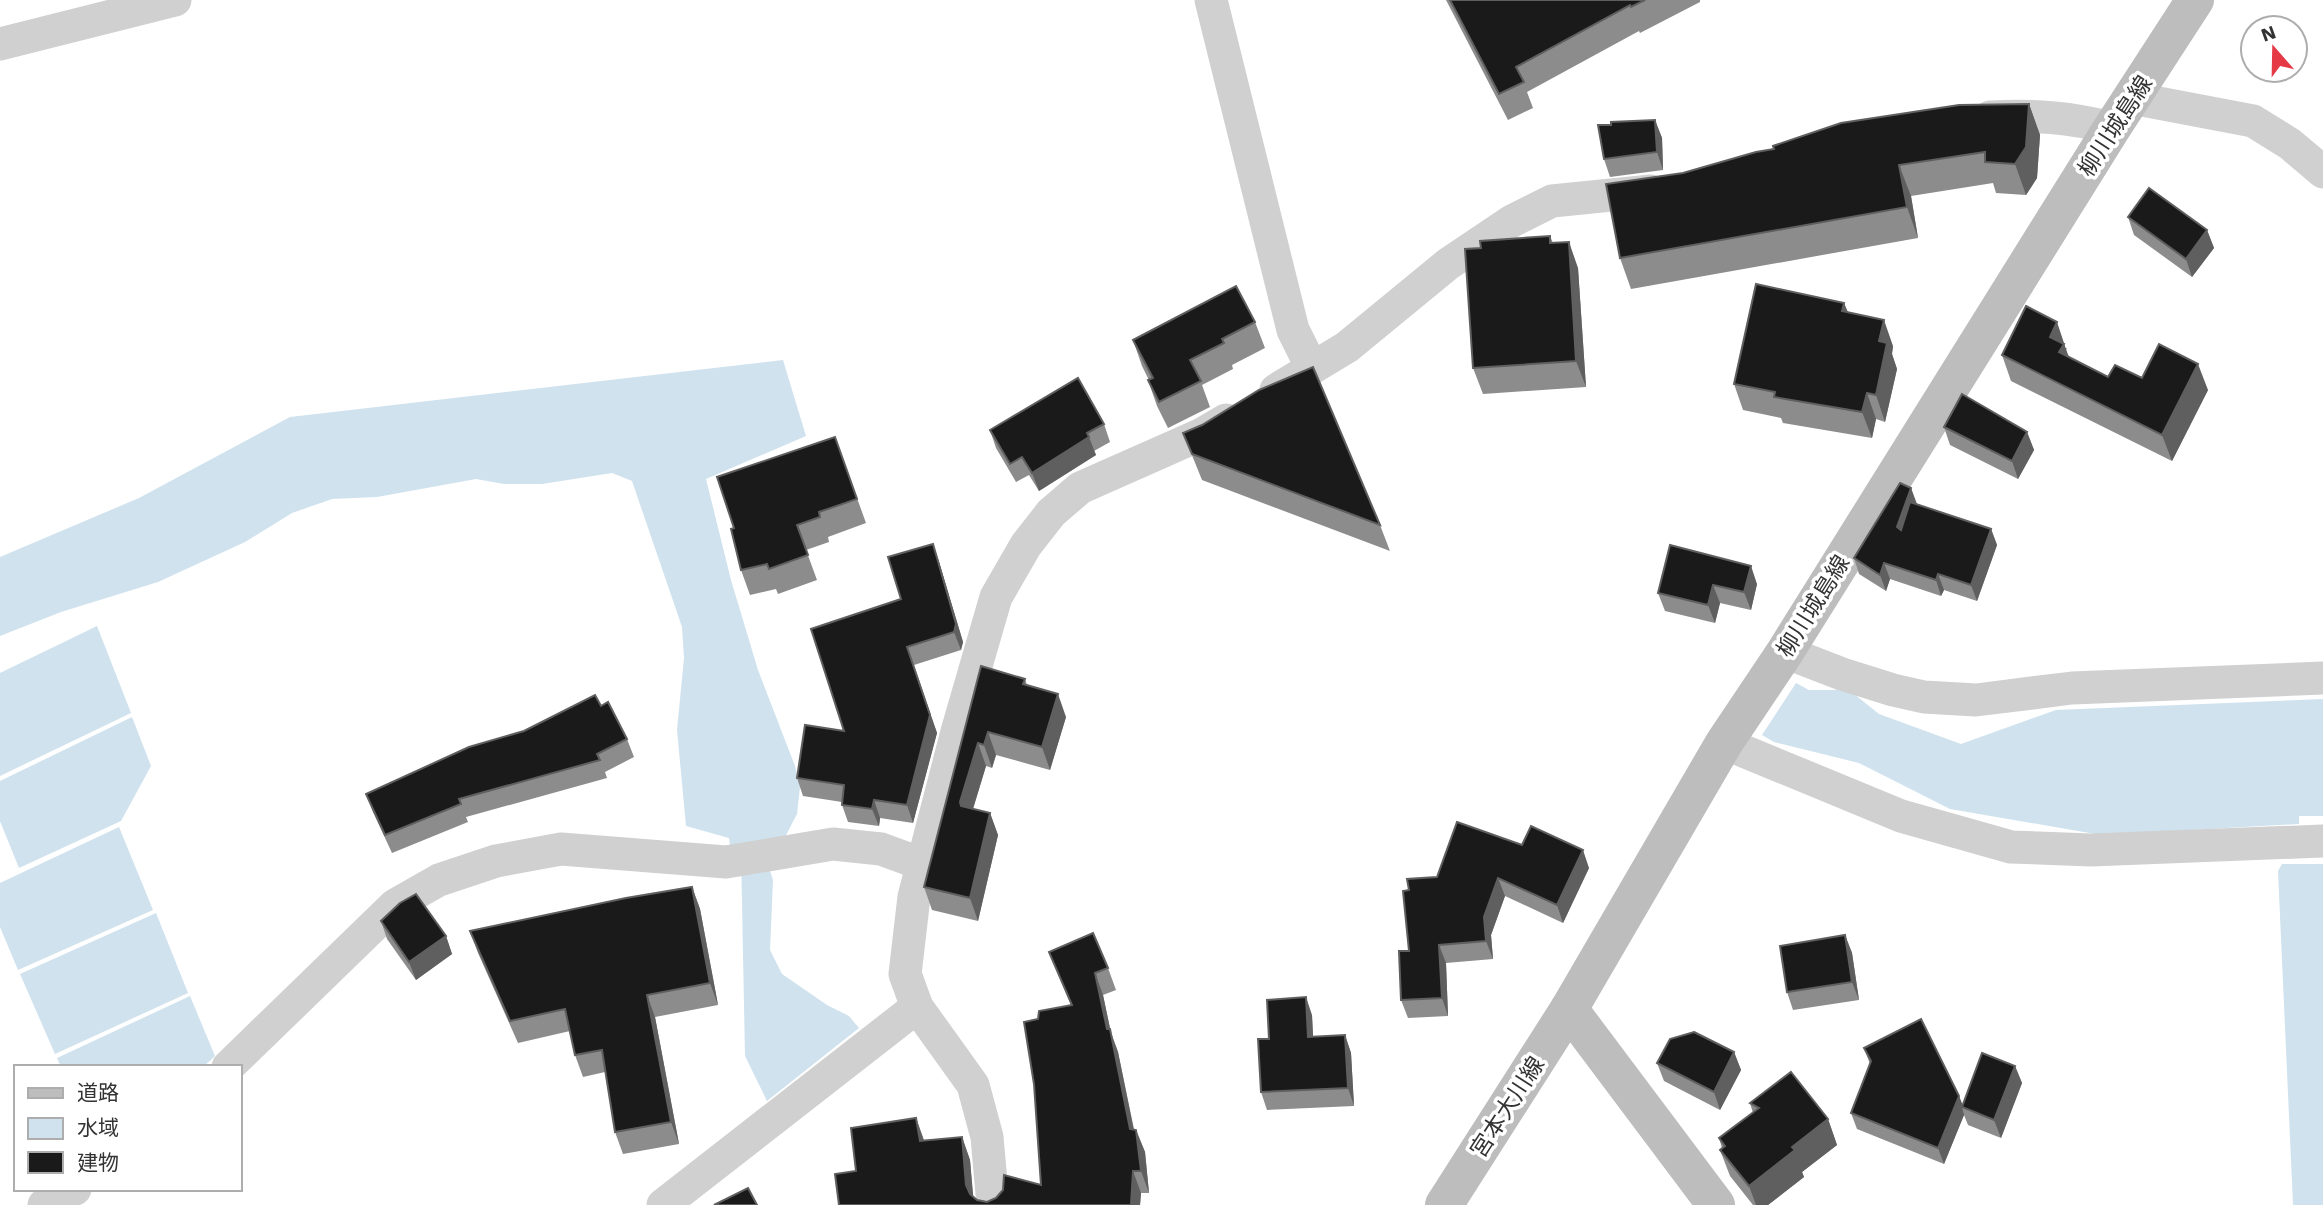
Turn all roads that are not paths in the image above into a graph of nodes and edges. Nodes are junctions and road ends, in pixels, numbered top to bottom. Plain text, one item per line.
1 (175, 0) edge
2 (1211, 0) edge
3 (2195, 0) edge
4 (0, 44) edge
5 (2122, 113) junction
6 (1957, 119) edge
7 (2323, 172) edge
8 (1676, 187) edge
9 (1312, 368) junction
10 (1785, 652) junction
11 (2323, 678) edge
12 (1727, 738) junction
13 (2323, 841) edge
14 (922, 864) junction
15 (917, 1007) junction
16 (1569, 1009) junction
17 (230, 1065) edge
18 (71, 1191) edge
19 (44, 1205) edge
20 (663, 1205) edge
21 (993, 1205) edge
22 (1444, 1205) edge
23 (1716, 1205) edge

1 - 4 street
2 - 9 street
3 - 5 main road, 柳川城島線
5 - 6 street
5 - 7 street
5 - 10 main road, 柳川城島線
8 - 9 street
9 - 14 street
10 - 11 street
10 - 12 main road, 柳川城島線
12 - 13 street
12 - 16 main road, 柳川城島線
14 - 15 street
14 - 17 street
15 - 20 street
15 - 21 street
16 - 22 main road, 宮本大川線
16 - 23 main road
18 - 19 street

